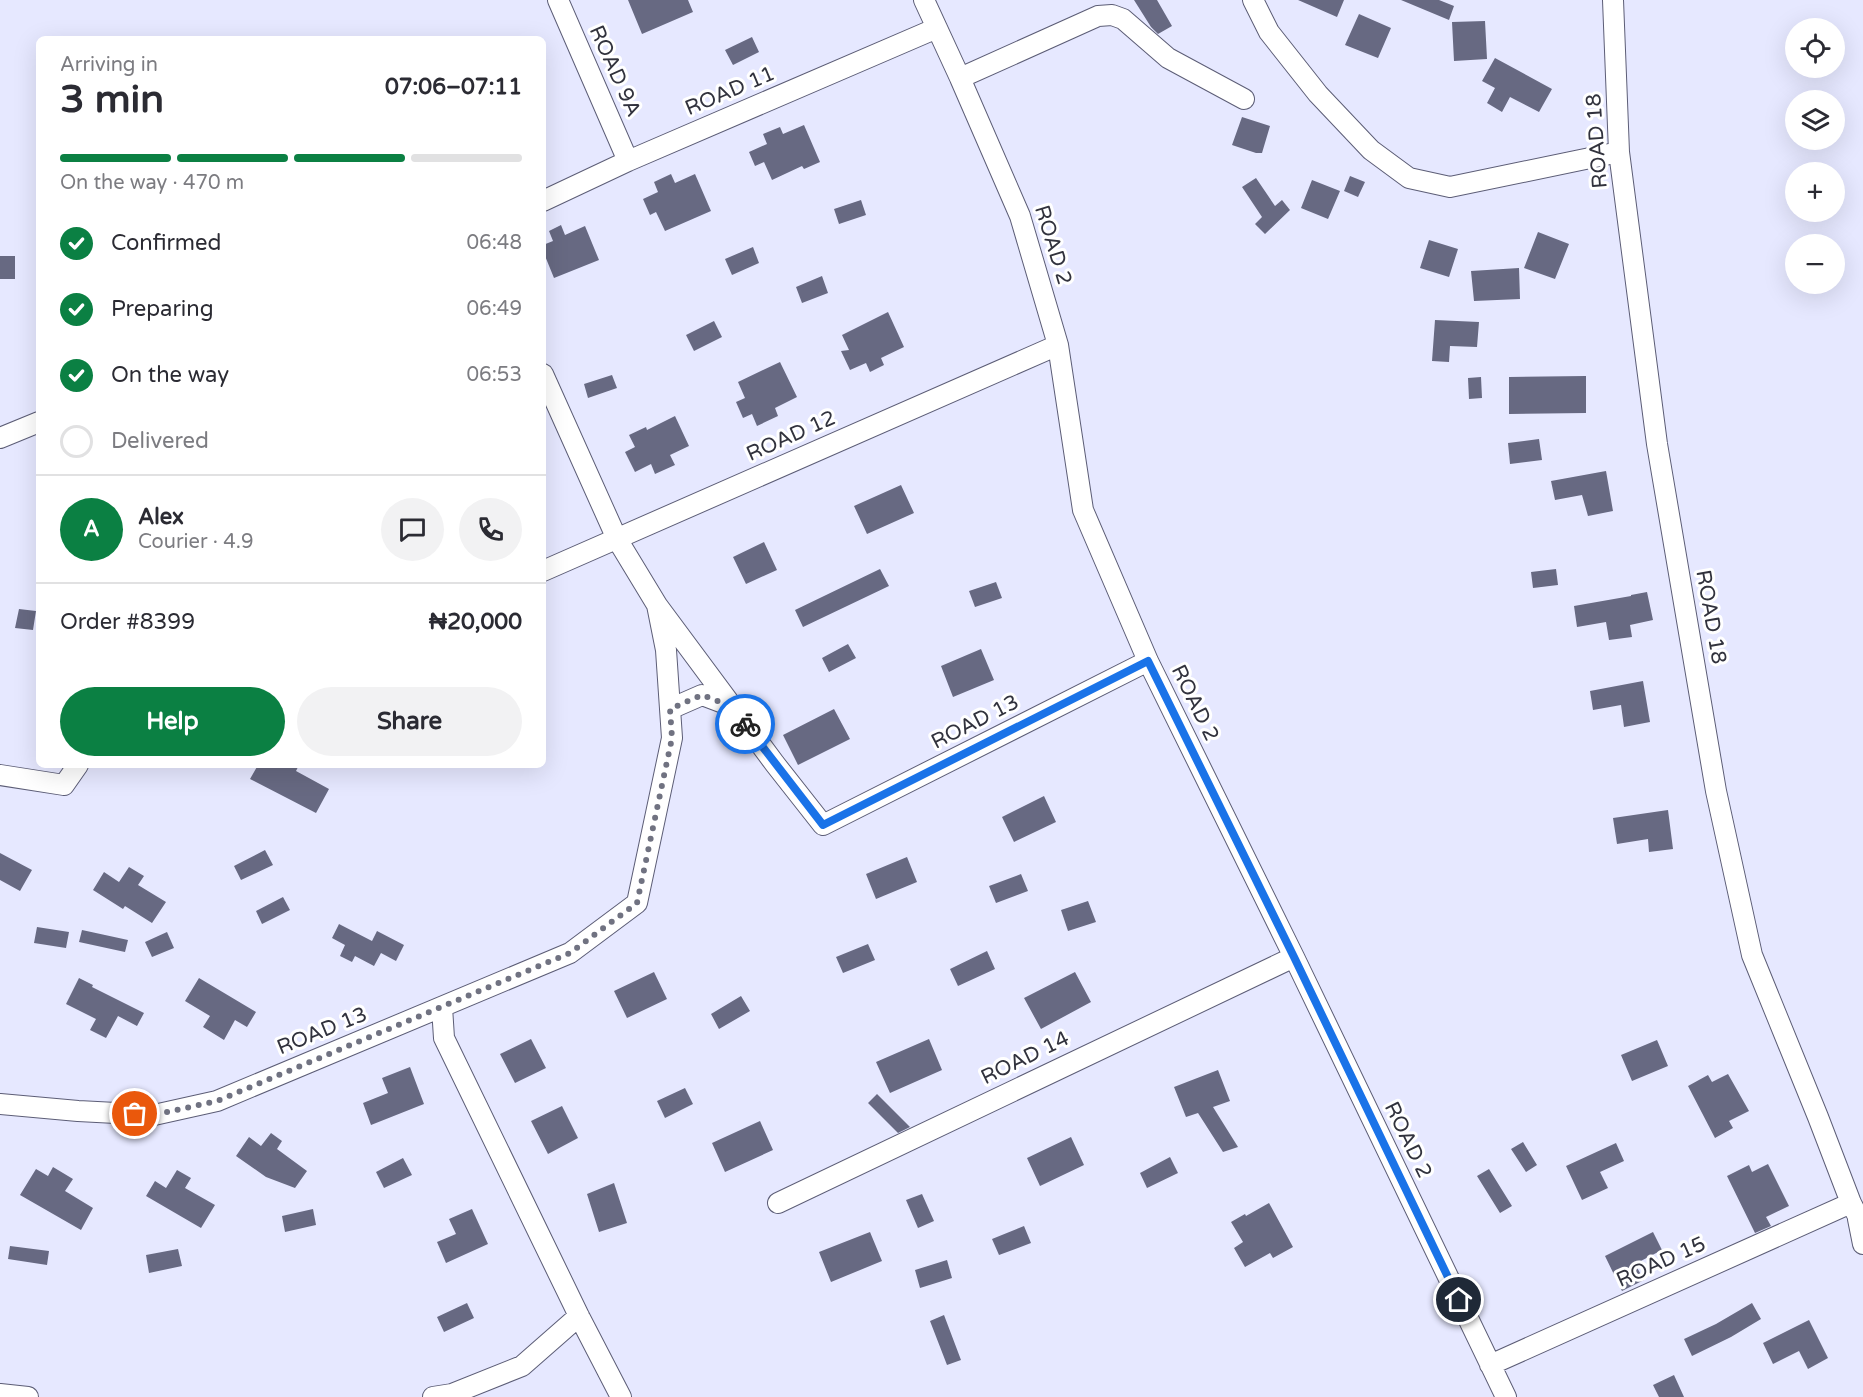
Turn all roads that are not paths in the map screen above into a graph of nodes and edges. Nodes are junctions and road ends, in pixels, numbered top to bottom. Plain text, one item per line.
1 (558, 0) edge
2 (924, 0) edge
3 (1253, 0) edge
4 (1613, 0) edge
5 (937, 28) junction
6 (960, 78) junction
7 (1244, 99) dead end
8 (1619, 152) junction
9 (628, 161) junction
10 (546, 200) edge
11 (1058, 345) junction
12 (546, 381) edge
13 (36, 423) edge
14 (0, 438) edge
15 (617, 539) junction
16 (546, 571) edge
17 (657, 605) junction
18 (1148, 661) junction
19 (731, 706) junction
20 (670, 709) junction
21 (76, 768) edge
22 (0, 775) edge
23 (1294, 957) junction
24 (442, 1007) junction
25 (0, 1104) edge
26 (778, 1203) dead end
27 (1857, 1216) edge
28 (1863, 1244) edge
29 (579, 1316) junction
30 (1490, 1365) junction
31 (0, 1394) edge
32 (28, 1397) edge
33 (433, 1397) edge
34 (621, 1397) edge
35 (1506, 1397) edge

1 - 9 street, ROAD 9A
2 - 5 street, ROAD 2
3 - 8 street
4 - 8 street, ROAD 18
5 - 6 street, ROAD 2
5 - 9 street, ROAD 11
6 - 7 street
6 - 11 street, ROAD 2
8 - 27 street, ROAD 18
9 - 10 street, ROAD 11
11 - 15 street, ROAD 12
11 - 18 street, ROAD 2
12 - 15 street
13 - 14 street
15 - 16 street, ROAD 12
15 - 17 street
17 - 19 street
17 - 20 street
18 - 19 street, ROAD 13
18 - 23 street, ROAD 2
19 - 20 street
20 - 24 street, ROAD 13
21 - 22 street
23 - 26 street, ROAD 14
23 - 30 street, ROAD 2
24 - 25 street, ROAD 13
24 - 29 street
27 - 28 street, ROAD 18
27 - 30 street, ROAD 15
29 - 33 street
29 - 34 street
30 - 35 street, ROAD 2
31 - 32 street

